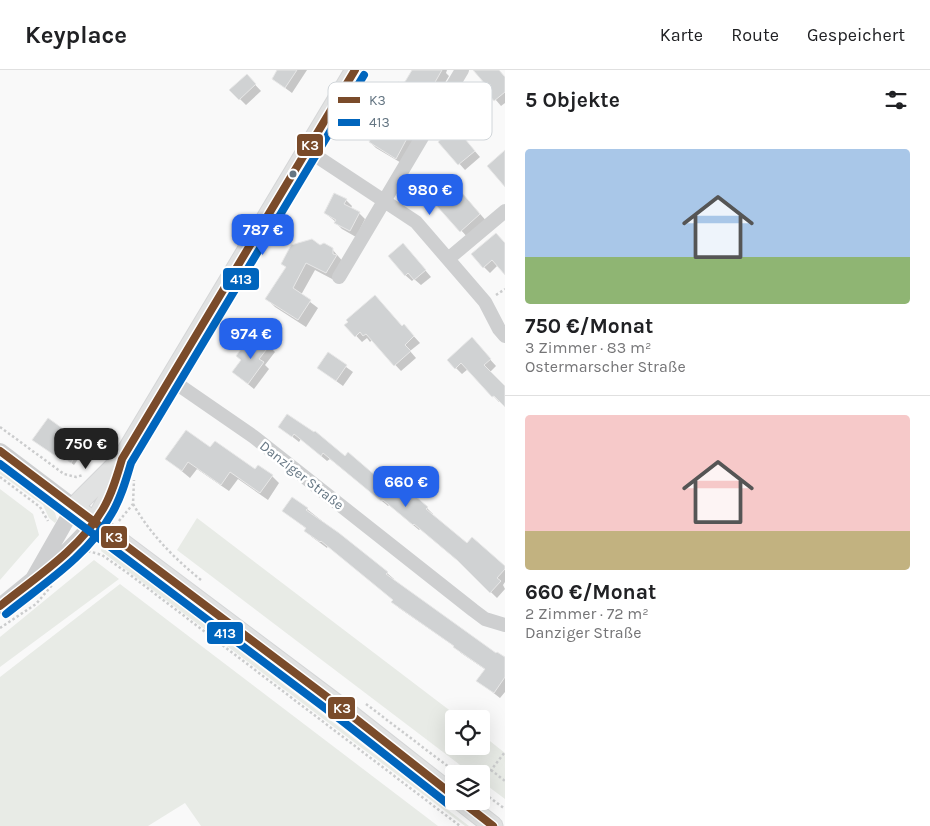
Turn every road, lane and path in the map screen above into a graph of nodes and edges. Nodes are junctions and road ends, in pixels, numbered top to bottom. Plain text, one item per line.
1 (355, 70) edge
2 (462, 70) edge
3 (348, 82) edge
4 (455, 82) edge
5 (328, 114) edge
6 (421, 140) edge
7 (306, 150) junction
8 (385, 201) junction
9 (505, 211) edge
10 (448, 259) junction
11 (340, 276) dead end
12 (505, 336) edge
13 (170, 379) junction
14 (0, 427) edge
15 (0, 450) edge
16 (122, 460) junction
17 (0, 477) edge
18 (100, 480) junction
19 (133, 504) dead end
20 (74, 507) junction
21 (95, 522) junction
22 (59, 530) junction
23 (94, 551) dead end
24 (33, 579) junction
25 (203, 582) dead end
26 (0, 606) edge
27 (505, 625) edge
28 (361, 700) dead end
29 (505, 752) edge
30 (446, 765) edge
31 (491, 770) joint
32 (505, 781) edge
33 (445, 789) edge
34 (490, 798) edge
35 (505, 809) edge
36 (473, 810) edge
37 (460, 826) edge
38 (493, 826) edge

1 - 3 main road
2 - 4 street
5 - 7 main road
6 - 8 street
7 - 8 street
7 - 13 main road
8 - 10 street
8 - 11 street
9 - 10 street
10 - 12 street
13 - 16 main road
13 - 27 street, Danziger Straße
14 - 18 path
15 - 20 street
16 - 18 main road
16 - 21 main road
17 - 22 path
18 - 20 main road
19 - 25 path
20 - 21 main road
20 - 22 street
21 - 24 street
21 - 33 main road
22 - 24 street
23 - 37 path
24 - 26 street
28 - 30 path
29 - 31 path
31 - 32 path
34 - 35 path
36 - 38 main road

